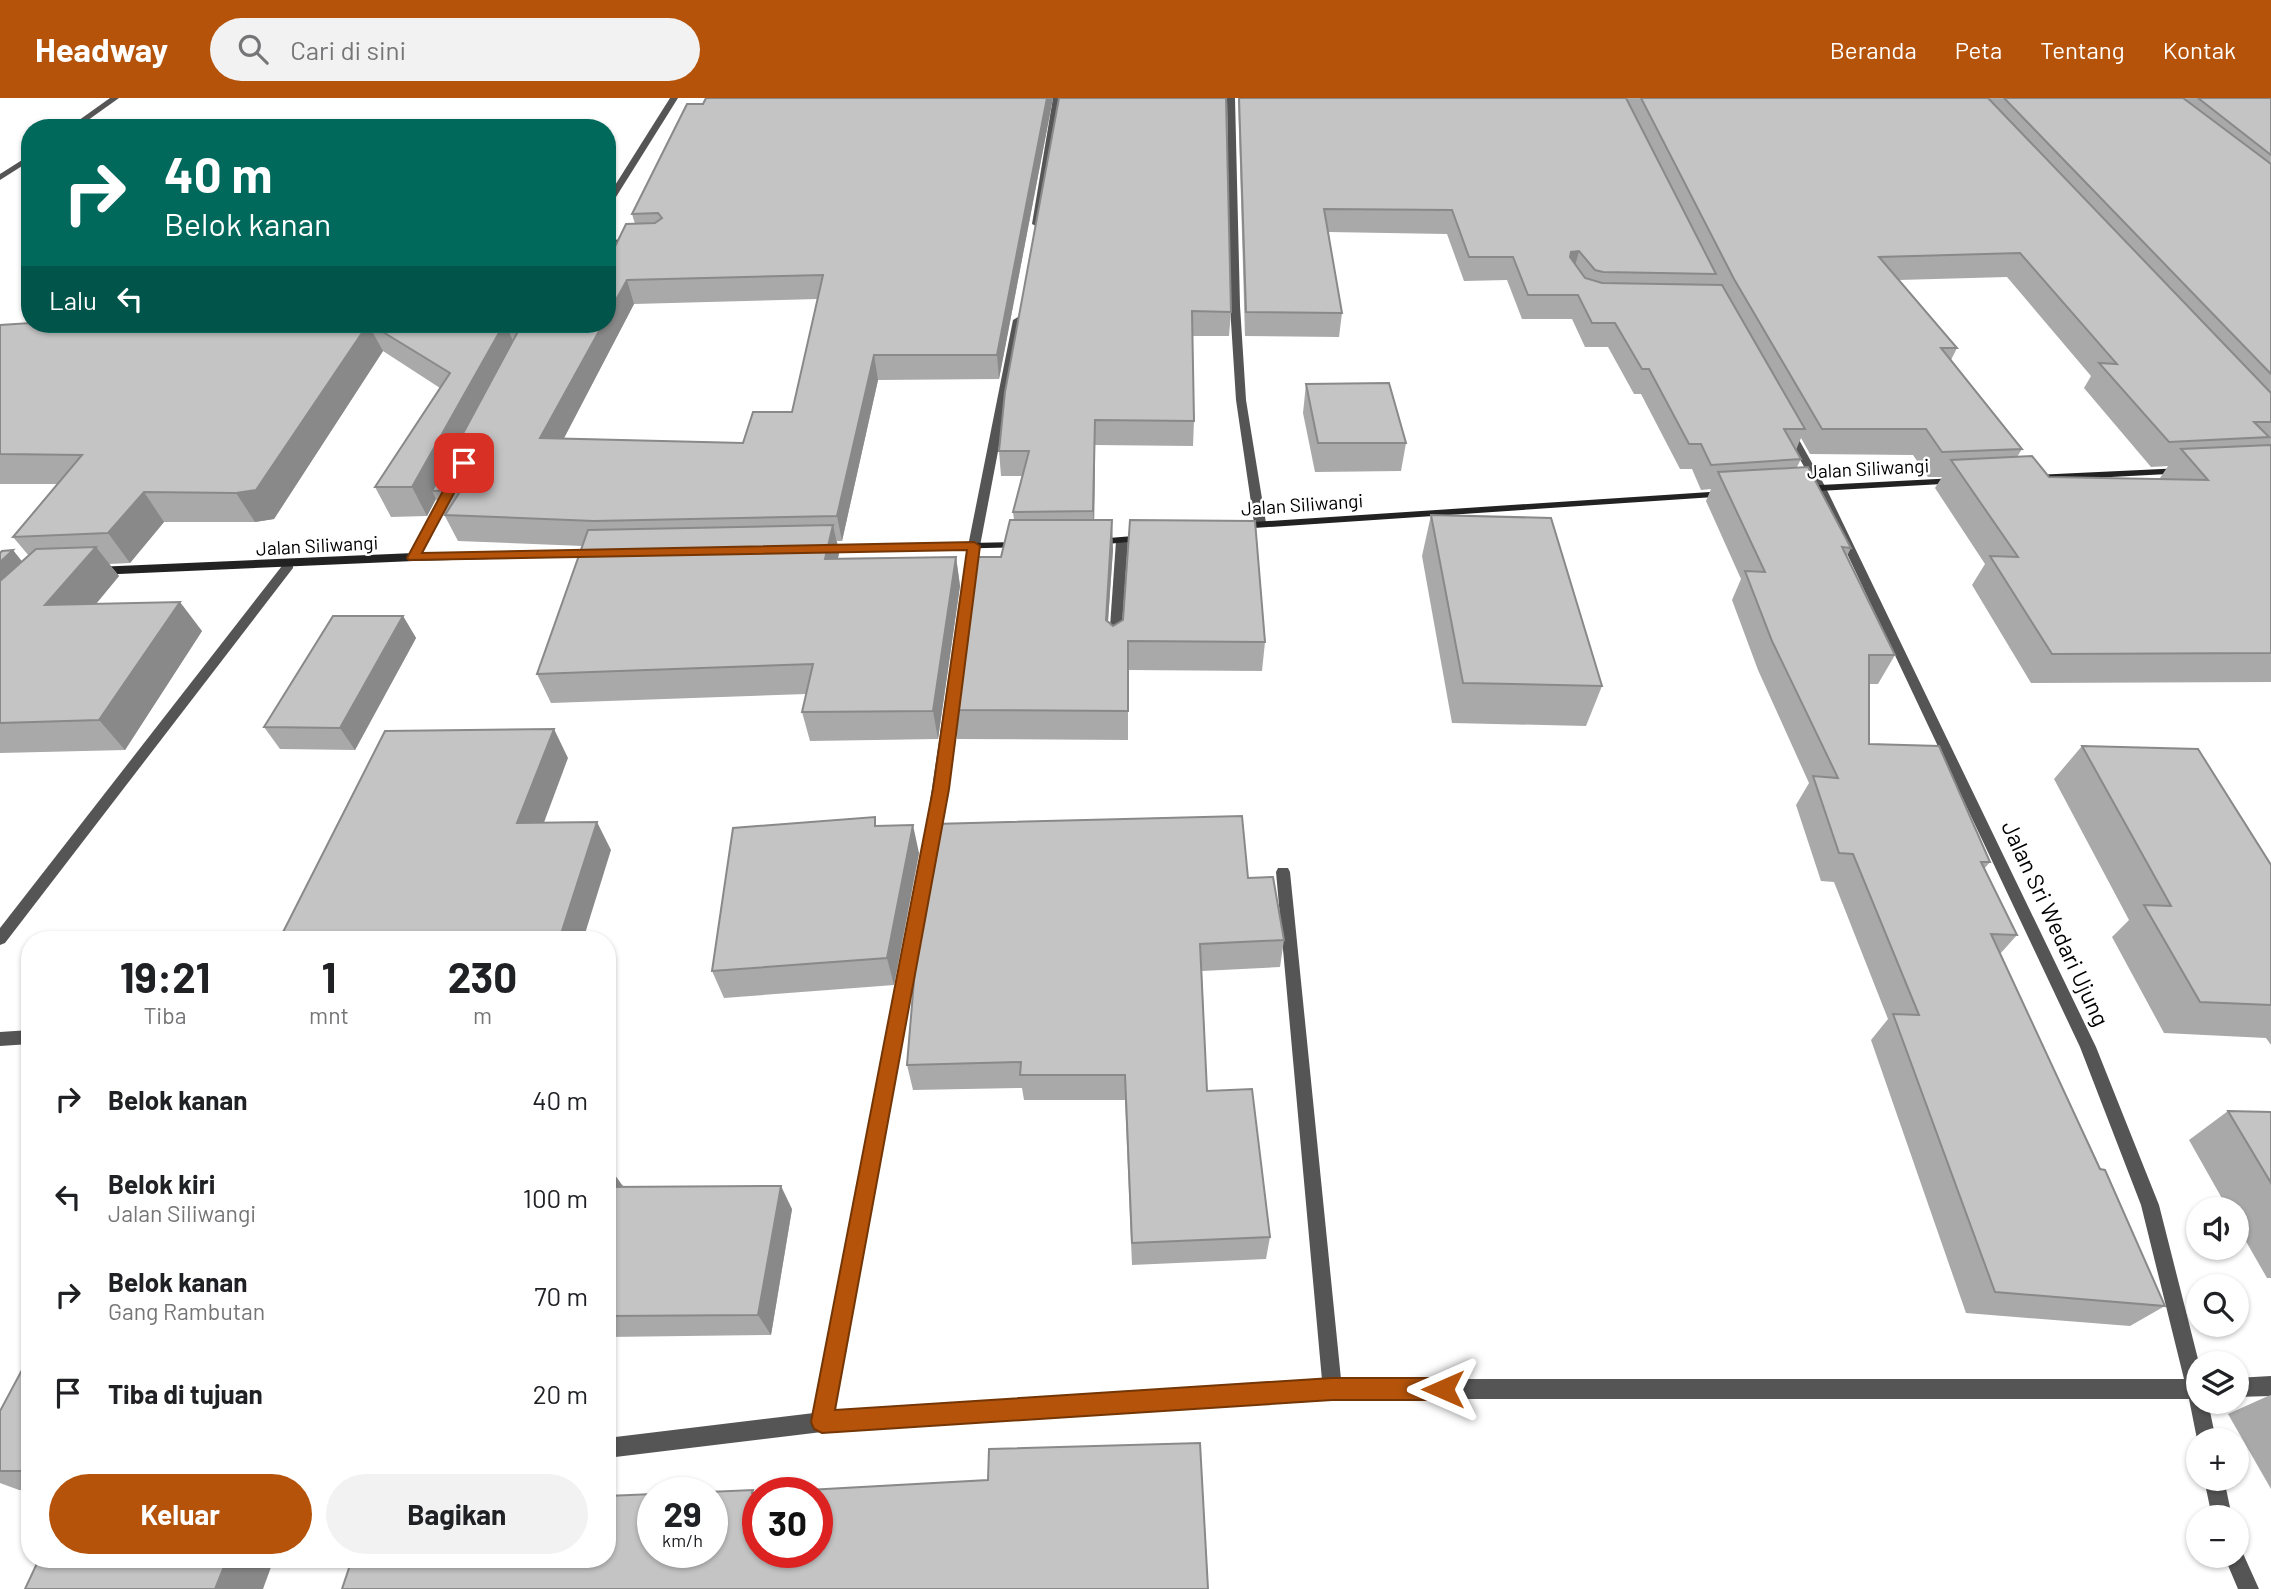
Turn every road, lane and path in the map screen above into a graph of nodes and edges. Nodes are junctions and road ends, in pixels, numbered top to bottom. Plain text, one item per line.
1 (115, 98) edge
2 (674, 98) edge
3 (1057, 98) edge
4 (1231, 98) edge
5 (85, 119) edge
6 (21, 163) edge
7 (0, 178) edge
8 (616, 191) edge
9 (1035, 230) edge
10 (648, 242) edge
11 (616, 243) edge
12 (1020, 309) edge
13 (1782, 419) edge
14 (2189, 471) edge
15 (457, 475) edge
16 (2025, 478) edge
17 (1971, 481) edge
18 (1821, 488) junction
19 (1793, 489) edge
20 (1739, 493) edge
21 (1260, 523) junction
22 (1233, 527) edge
23 (1163, 536) edge
24 (1122, 541) junction
25 (1082, 543) edge
26 (1028, 544) edge
27 (974, 546) junction
28 (810, 550) edge
29 (605, 554) edge
30 (414, 558) junction
31 (289, 565) junction
32 (82, 572) edge
33 (1115, 649) edge
34 (928, 858) edge
35 (1283, 872) dead end
36 (915, 927) edge
37 (0, 939) edge
38 (21, 1038) edge
39 (0, 1039) edge
40 (2187, 1351) edge
41 (2271, 1387) edge
42 (2249, 1388) edge
43 (1332, 1389) junction
44 (2186, 1394) edge
45 (822, 1422) junction
46 (616, 1447) edge
47 (2239, 1568) edge
48 (2249, 1589) edge

1 - 5 street
2 - 8 street
3 - 9 street
4 - 21 street
6 - 7 street
10 - 11 street
12 - 27 street
13 - 18 street, Jalan Sri Wedari Ujung
14 - 16 street
15 - 30 street
17 - 18 street, Jalan Siliwangi
18 - 19 street, Jalan Siliwangi
18 - 40 street, Jalan Sri Wedari Ujung
20 - 21 street, Jalan Siliwangi
21 - 22 street, Jalan Siliwangi
23 - 24 street
24 - 25 street
24 - 33 street
26 - 27 street
27 - 28 street
27 - 34 street
29 - 30 street, Jalan Siliwangi
30 - 31 street, Jalan Siliwangi
31 - 32 street, Jalan Siliwangi
31 - 37 street
35 - 43 street
36 - 45 street
38 - 39 street
41 - 42 street
43 - 44 street
43 - 45 street
45 - 46 street
47 - 48 street

